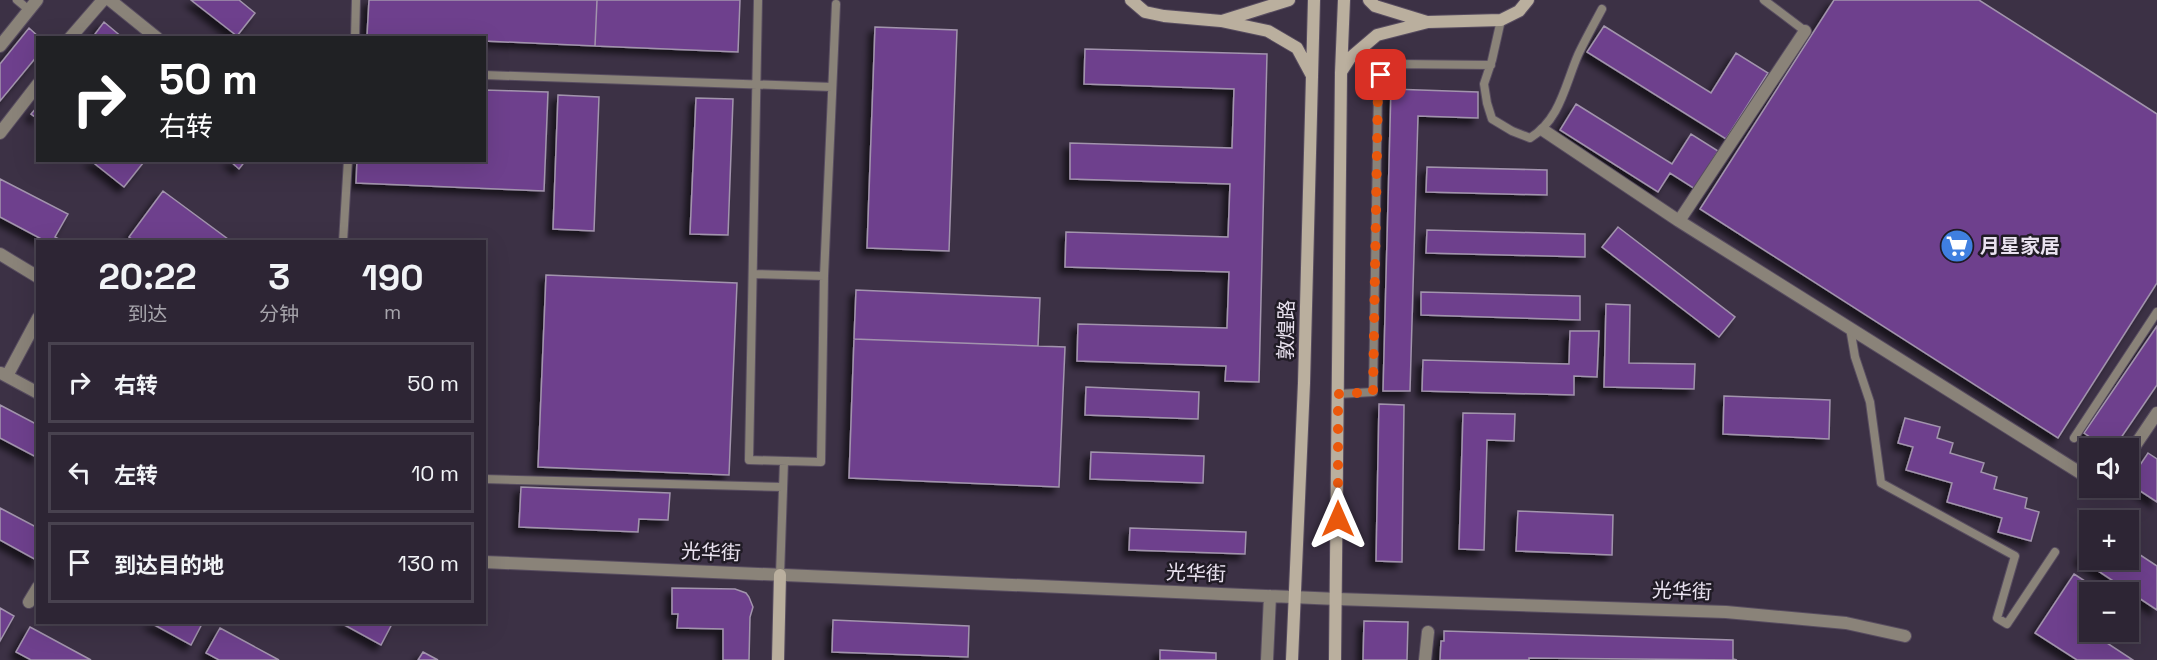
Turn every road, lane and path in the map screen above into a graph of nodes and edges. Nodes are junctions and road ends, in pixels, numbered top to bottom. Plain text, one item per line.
1 (17, 0) edge
2 (103, 0) edge
3 (110, 0) edge
4 (356, 0) edge
5 (758, 0) edge
6 (1131, 0) edge
7 (1289, 0) edge
8 (1314, 0) edge
9 (1344, 0) edge
10 (1369, 0) edge
11 (1528, 0) edge
12 (1764, 0) edge
13 (836, 4) dead end
14 (33, 5) edge
15 (1602, 9) dead end
16 (1501, 20) junction
17 (1221, 21) junction
18 (1428, 22) junction
19 (1805, 31) joint
20 (72, 36) edge
21 (155, 36) edge
22 (355, 36) edge
23 (0, 46) edge
24 (1491, 65) junction
25 (1341, 73) junction
26 (1311, 74) junction
27 (486, 75) edge
28 (756, 84) junction
29 (36, 87) edge
30 (832, 87) junction
31 (1543, 130) junction
32 (0, 133) edge
33 (348, 162) edge
34 (1679, 221) junction
35 (343, 240) edge
36 (0, 254) edge
37 (753, 274) junction
38 (36, 276) edge
39 (825, 276) junction
40 (2157, 312) edge
41 (36, 321) edge
42 (1850, 328) junction
43 (3, 374) edge
44 (36, 392) edge
45 (1338, 394) junction
46 (2157, 413) edge
47 (2074, 438) dead end
48 (2139, 440) edge
49 (784, 460) junction
50 (2079, 472) edge
51 (486, 479) edge
52 (783, 488) junction
53 (2055, 552) dead end
54 (486, 562) edge
55 (780, 575) junction
56 (36, 590) edge
57 (1270, 596) junction
58 (1294, 597) junction
59 (1337, 599) junction
60 (29, 602) dead end
61 (1428, 632) dead end
62 (1905, 636) dead end
63 (778, 660) edge
64 (1268, 660) edge
65 (1292, 660) edge
66 (1335, 660) edge
67 (1425, 660) edge

1 - 14 lane
2 - 20 street
3 - 21 street
4 - 22 lane
5 - 28 lane
6 - 17 main road
7 - 17 main road
8 - 26 main road, 敦煌路
9 - 25 main road
10 - 18 main road
11 - 16 main road
12 - 19 lane
13 - 30 lane
14 - 23 street
15 - 31 lane
16 - 18 main road
16 - 24 lane
17 - 26 main road
18 - 25 main road
19 - 34 street
24 - 31 lane
24 - 45 lane
25 - 45 main road
26 - 58 main road, 敦煌路
27 - 28 lane
28 - 30 lane
28 - 37 lane
29 - 32 street
30 - 39 lane
31 - 34 street
33 - 35 lane
34 - 42 street
36 - 38 street
37 - 39 lane
37 - 49 lane
39 - 49 lane
40 - 47 lane
41 - 43 street
42 - 50 street
42 - 53 lane
43 - 44 street
45 - 59 main road
46 - 48 street
49 - 52 lane
51 - 52 lane
52 - 55 lane
54 - 55 street, 光华街
55 - 57 street, 光华街
55 - 63 main road
56 - 60 street
57 - 58 street, 光华街
57 - 64 street
58 - 59 street, 光华街
58 - 65 main road, 敦煌路
59 - 62 street, 光华街
59 - 66 main road
61 - 67 street

